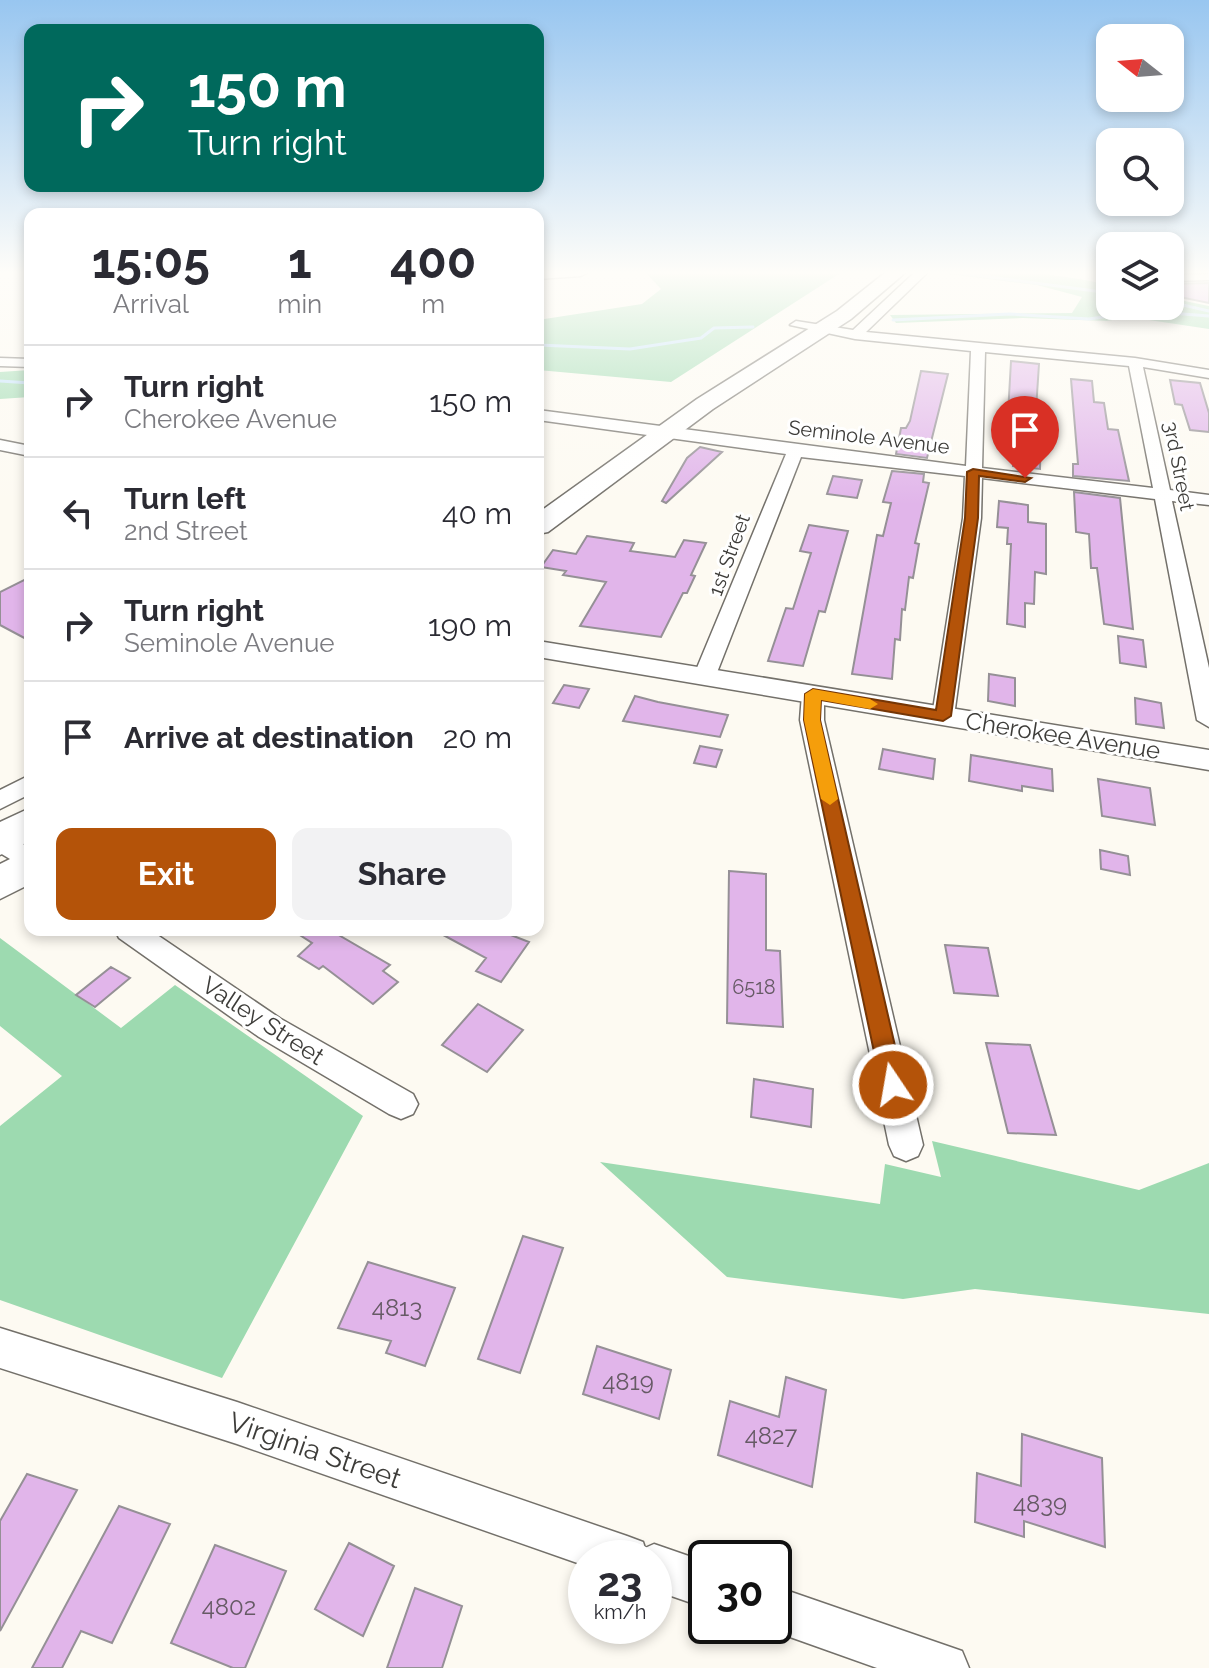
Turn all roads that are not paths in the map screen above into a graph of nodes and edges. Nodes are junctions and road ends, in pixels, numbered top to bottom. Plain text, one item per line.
1 (757, 350) edge
2 (791, 350) edge
3 (978, 350) edge
4 (1008, 350) edge
5 (0, 362) edge
6 (1135, 362) junction
7 (24, 363) edge
8 (1209, 374) edge
9 (544, 416) edge
10 (636, 428) junction
11 (666, 432) junction
12 (0, 445) edge
13 (24, 450) edge
14 (795, 451) junction
15 (973, 472) junction
16 (544, 492) edge
17 (1162, 494) junction
18 (1209, 500) edge
19 (544, 522) edge
20 (544, 650) edge
21 (705, 675) junction
22 (813, 694) junction
23 (943, 716) junction
24 (1209, 720) edge
25 (1209, 760) edge
26 (24, 787) edge
27 (0, 801) edge
28 (24, 826) edge
29 (0, 840) edge
30 (24, 858) edge
31 (24, 866) edge
32 (0, 884) edge
33 (138, 936) edge
34 (401, 1104) dead end
35 (906, 1145) dead end
36 (0, 1348) edge
37 (575, 1540) edge
38 (792, 1615) edge
39 (945, 1668) edge

1 - 10 main road
2 - 11 main road
3 - 15 street
4 - 6 street
5 - 7 street
6 - 8 street
6 - 17 street, 3rd Street
9 - 10 street, Seminole Avenue
10 - 11 street, Seminole Avenue
10 - 16 main road
11 - 14 street, Seminole Avenue
11 - 19 main road
12 - 13 street
14 - 15 street, Seminole Avenue
14 - 21 street, 1st Street
15 - 17 street, Seminole Avenue
15 - 23 street
17 - 18 street, Seminole Avenue
17 - 24 street, 3rd Street
20 - 21 street, Cherokee Avenue
21 - 22 street, Cherokee Avenue
22 - 23 street, Cherokee Avenue
22 - 35 street
23 - 25 street, Cherokee Avenue
26 - 27 street
28 - 29 main road
29 - 30 street
31 - 32 main road
33 - 34 street, Valley Street
36 - 37 street, Virginia Street
38 - 39 street

